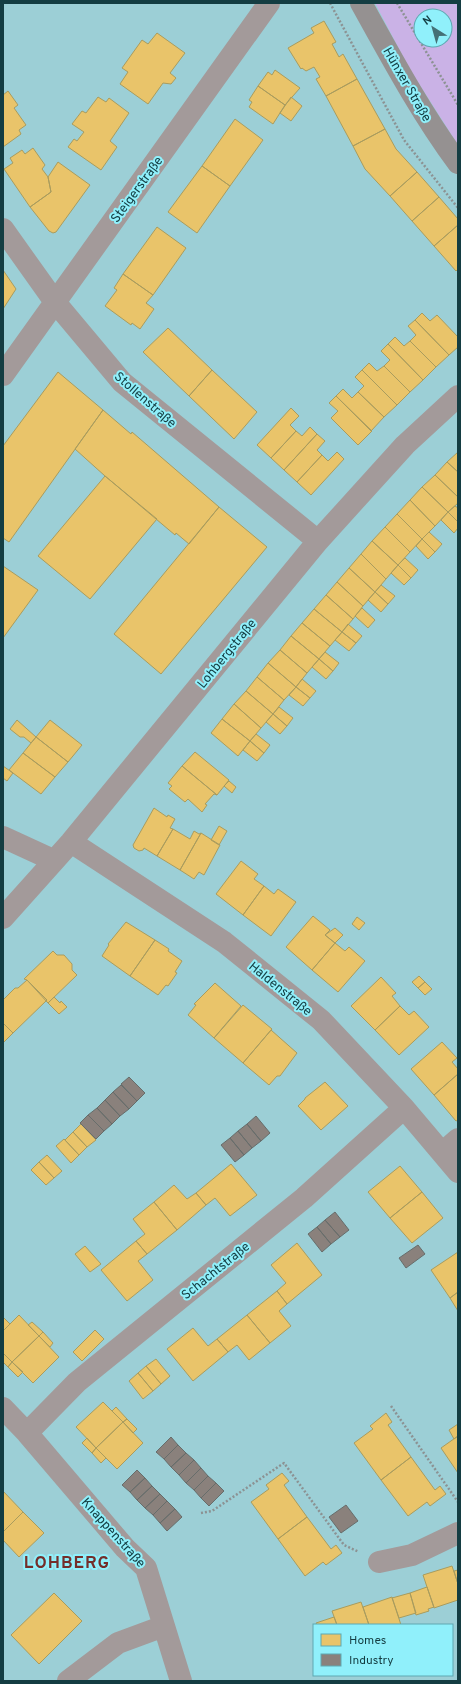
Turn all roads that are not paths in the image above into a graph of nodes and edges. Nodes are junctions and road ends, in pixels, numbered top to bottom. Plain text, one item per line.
1 (269, 3) edge
2 (361, 3) edge
3 (458, 163) edge
4 (3, 229) edge
5 (55, 302) junction
6 (3, 375) edge
7 (458, 396) edge
8 (318, 541) junction
9 (3, 838) edge
10 (71, 842) junction
11 (53, 860) junction
12 (3, 918) edge
13 (404, 1108) junction
14 (450, 1146) edge
15 (458, 1172) edge
16 (3, 1408) edge
17 (27, 1433) junction
18 (458, 1533) edge
19 (379, 1562) road end
20 (164, 1626) junction
21 (68, 1681) edge
22 (180, 1681) edge

1 - 5 street, Steigerstraße
2 - 3 main road, Hünxer Straße
4 - 5 street, Stollenstraße
5 - 6 street, Steigerstraße
5 - 8 street, Stollenstraße
7 - 8 street, Lohbergstraße
8 - 10 street, Lohbergstraße
9 - 11 street
10 - 11 street, Lohbergstraße
10 - 13 street, Haldenstraße
11 - 12 street, Lohbergstraße
13 - 14 street, Haldenstraße
13 - 17 street, Schachtstraße
14 - 15 street, Haldenstraße
16 - 17 street, Knappenstraße
17 - 20 street, Knappenstraße
18 - 19 street
20 - 21 street
20 - 22 street, Knappenstraße

